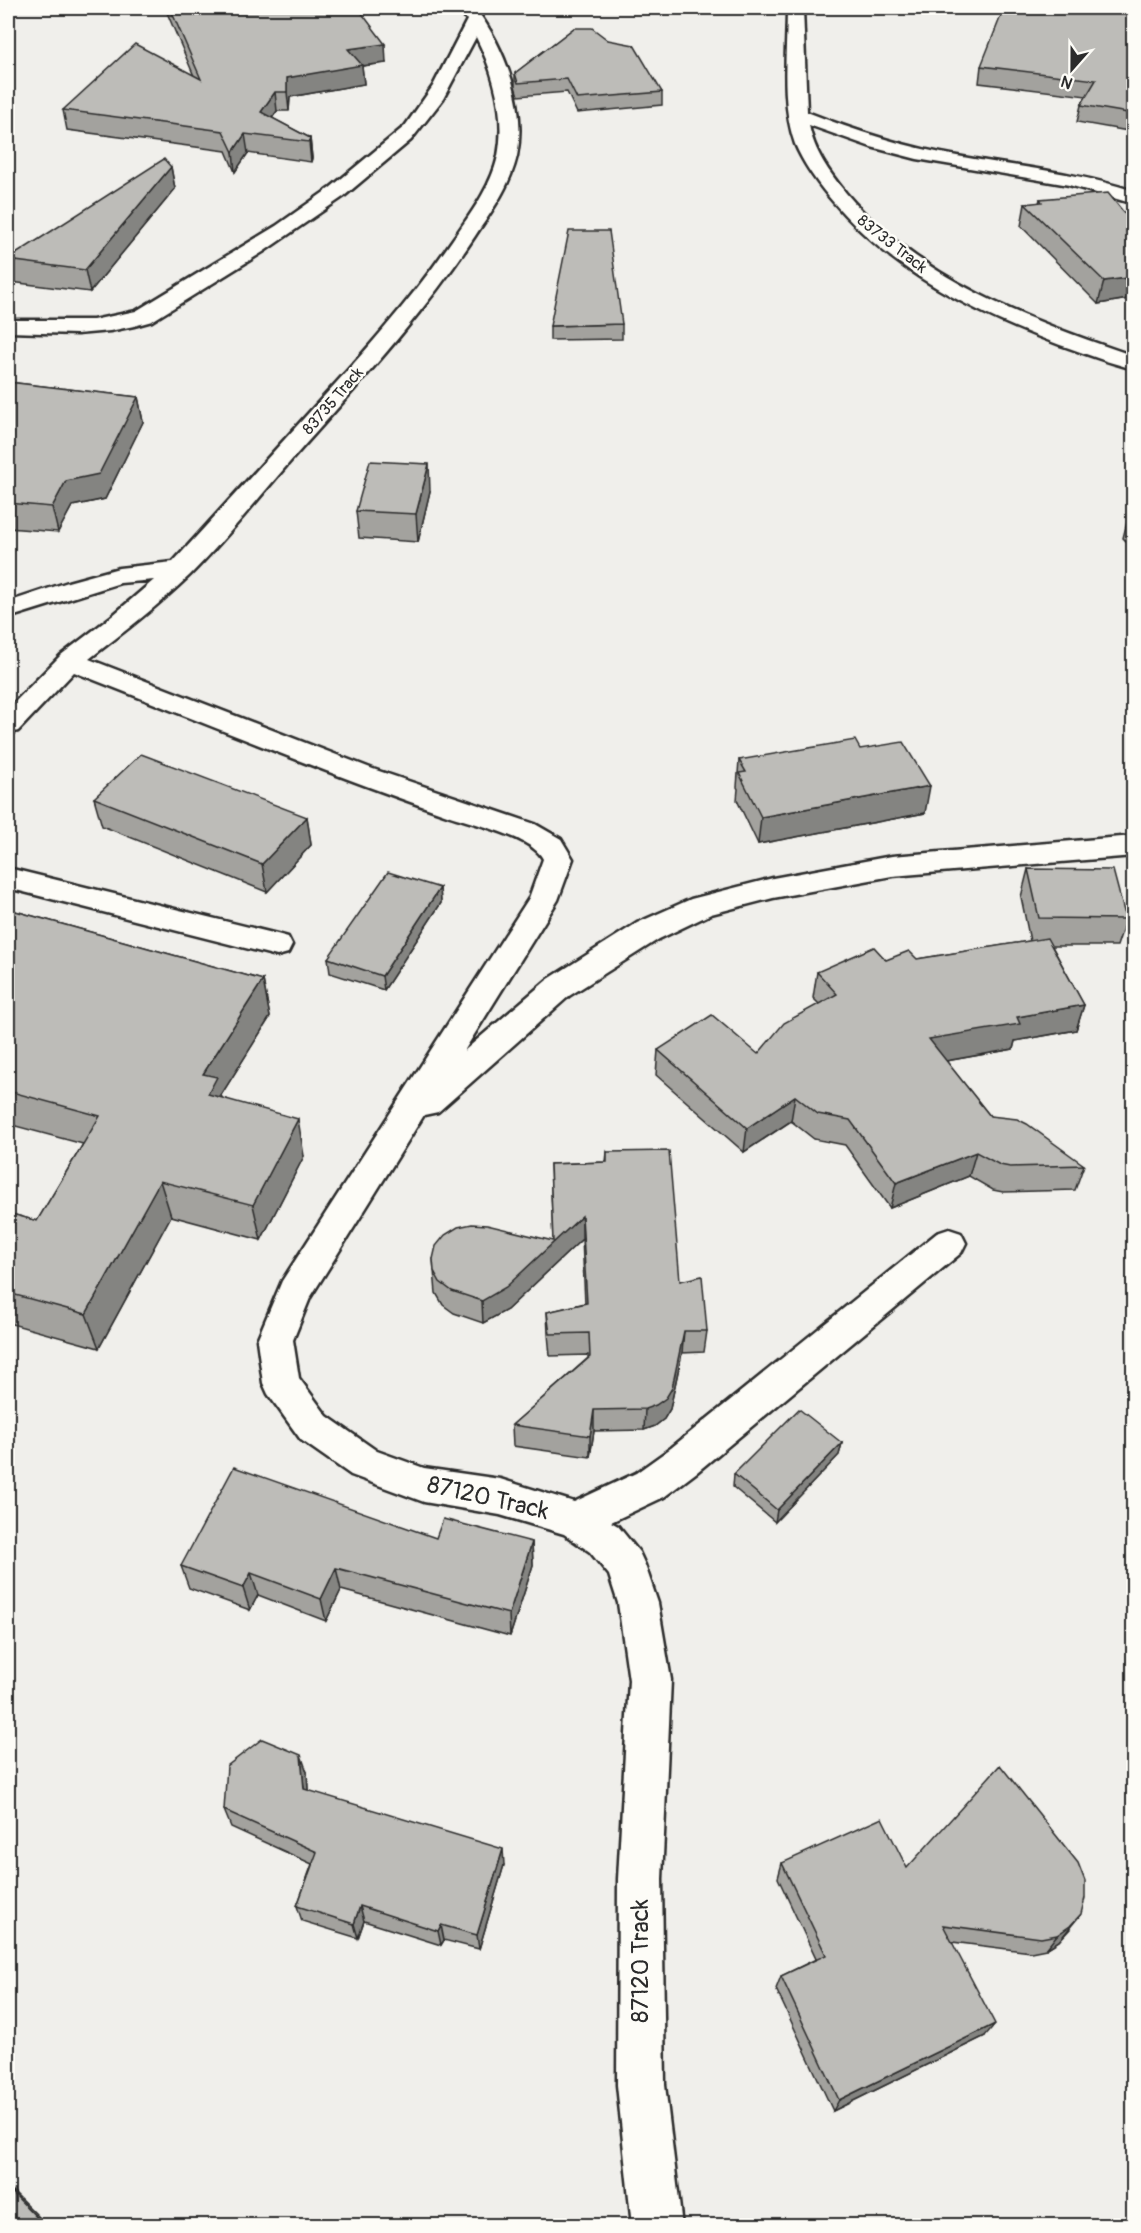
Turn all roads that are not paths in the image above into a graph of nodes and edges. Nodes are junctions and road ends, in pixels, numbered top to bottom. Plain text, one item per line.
1 (795, 8) edge
2 (472, 14) edge
3 (799, 115) junction
4 (1134, 198) edge
5 (8, 326) edge
6 (1134, 363) edge
7 (181, 569) junction
8 (8, 610) edge
9 (70, 661) junction
10 (8, 725) edge
11 (1134, 846) edge
12 (8, 878) edge
13 (277, 945) dead end
14 (397, 1127) junction
15 (950, 1243) dead end
16 (575, 1520) junction
17 (657, 2226) edge

1 - 3 street, 83733 Track
2 - 5 street
2 - 7 street, 83735 Track
3 - 4 street
3 - 6 street, 83733 Track
7 - 8 street
7 - 9 street, 83735 Track
9 - 10 street, 83735 Track
9 - 14 street, 87120 Track
11 - 14 street
12 - 13 street
14 - 16 street, 87120 Track
15 - 16 street
16 - 17 street, 87120 Track

